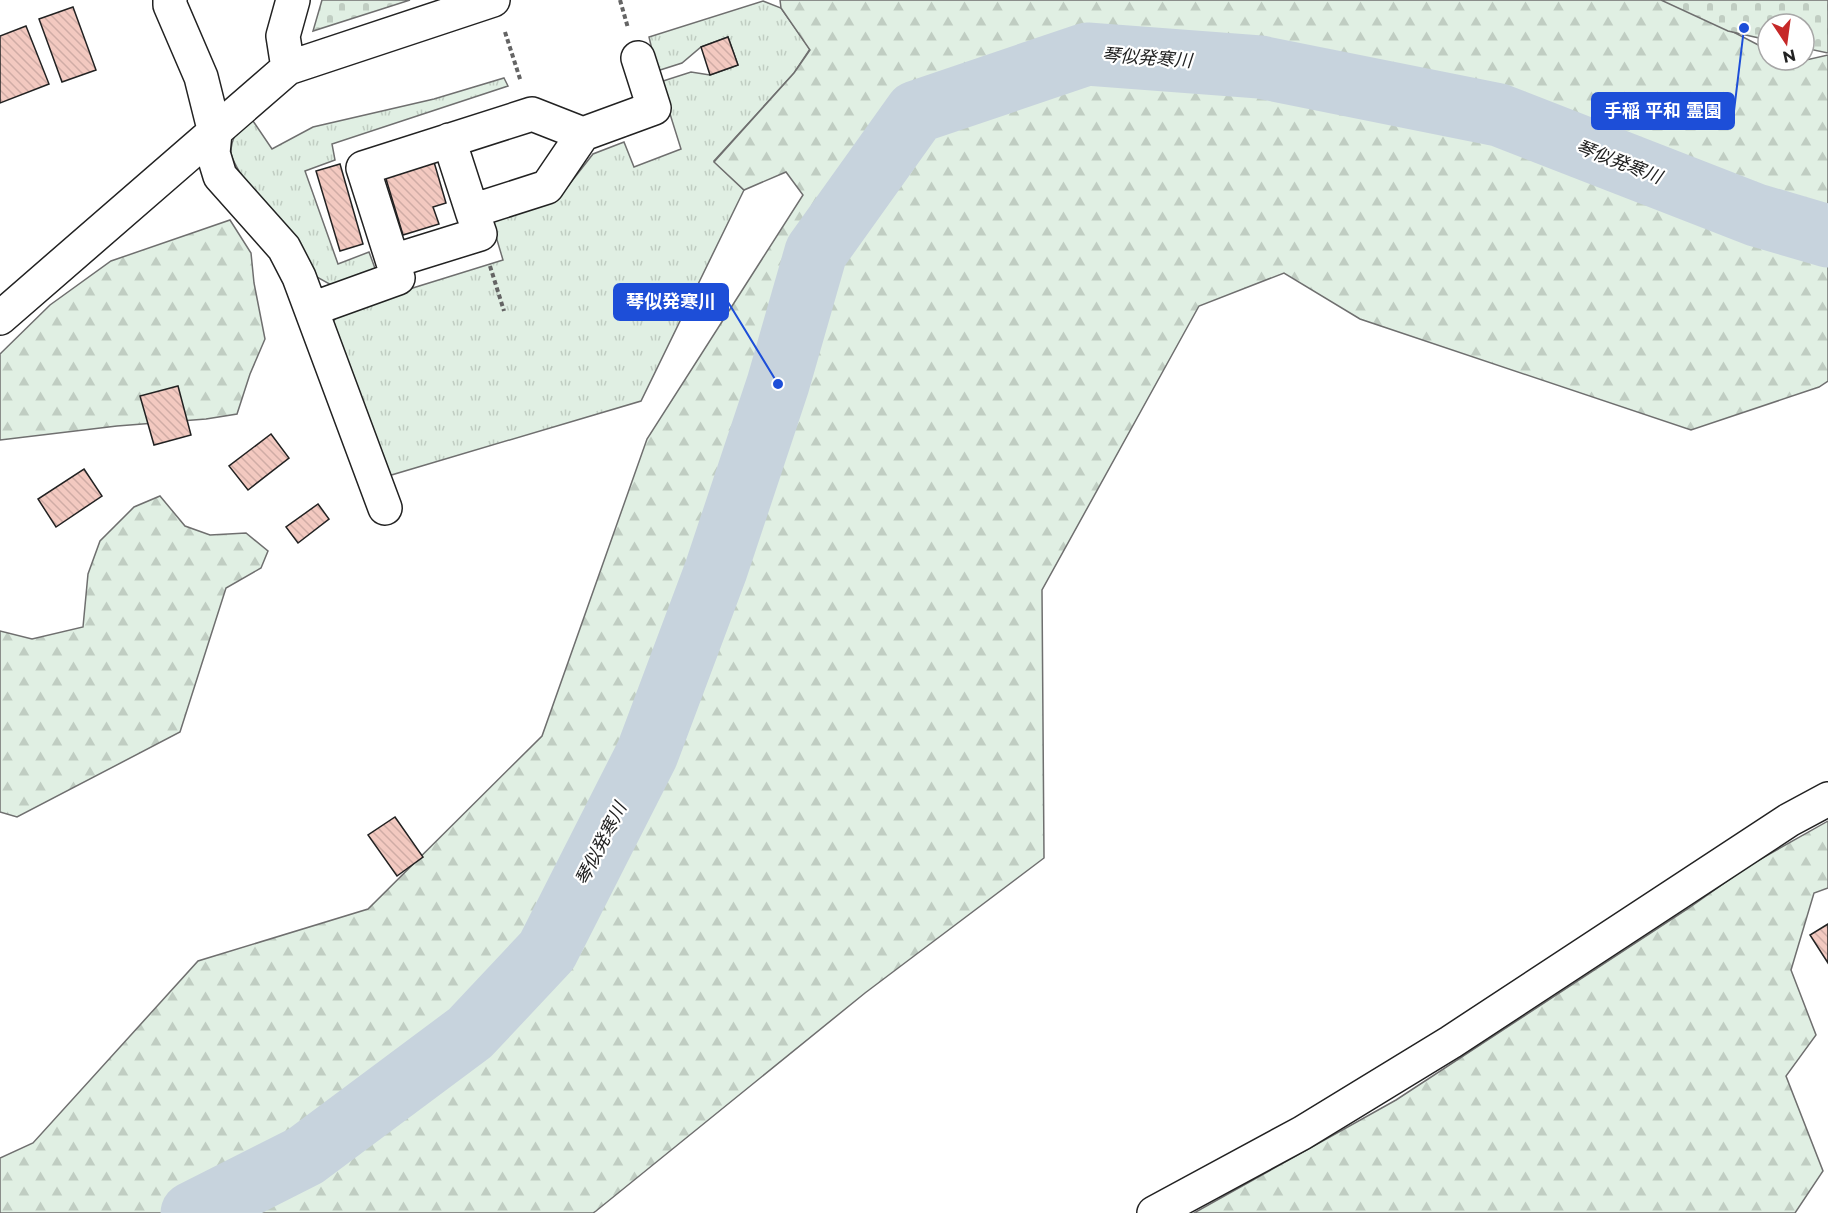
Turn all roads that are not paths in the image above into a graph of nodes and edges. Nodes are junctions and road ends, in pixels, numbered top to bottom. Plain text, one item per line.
1 (170, 0) edge
2 (293, 0) edge
3 (498, 12) edge
4 (633, 44) road end
5 (288, 68) junction
6 (215, 133) junction
7 (583, 134) junction
8 (449, 140) junction
9 (472, 211) junction
10 (393, 261) junction
11 (312, 309) junction
12 (0, 318) edge
13 (385, 508) dead end
14 (1828, 799) edge
15 (1154, 1213) edge

1 - 6 street
2 - 5 street
3 - 5 street
4 - 7 street
5 - 6 street
6 - 11 street
6 - 12 street
7 - 8 street
7 - 9 street
8 - 9 street
8 - 10 street
9 - 10 street
10 - 11 street
11 - 13 street
14 - 15 street

